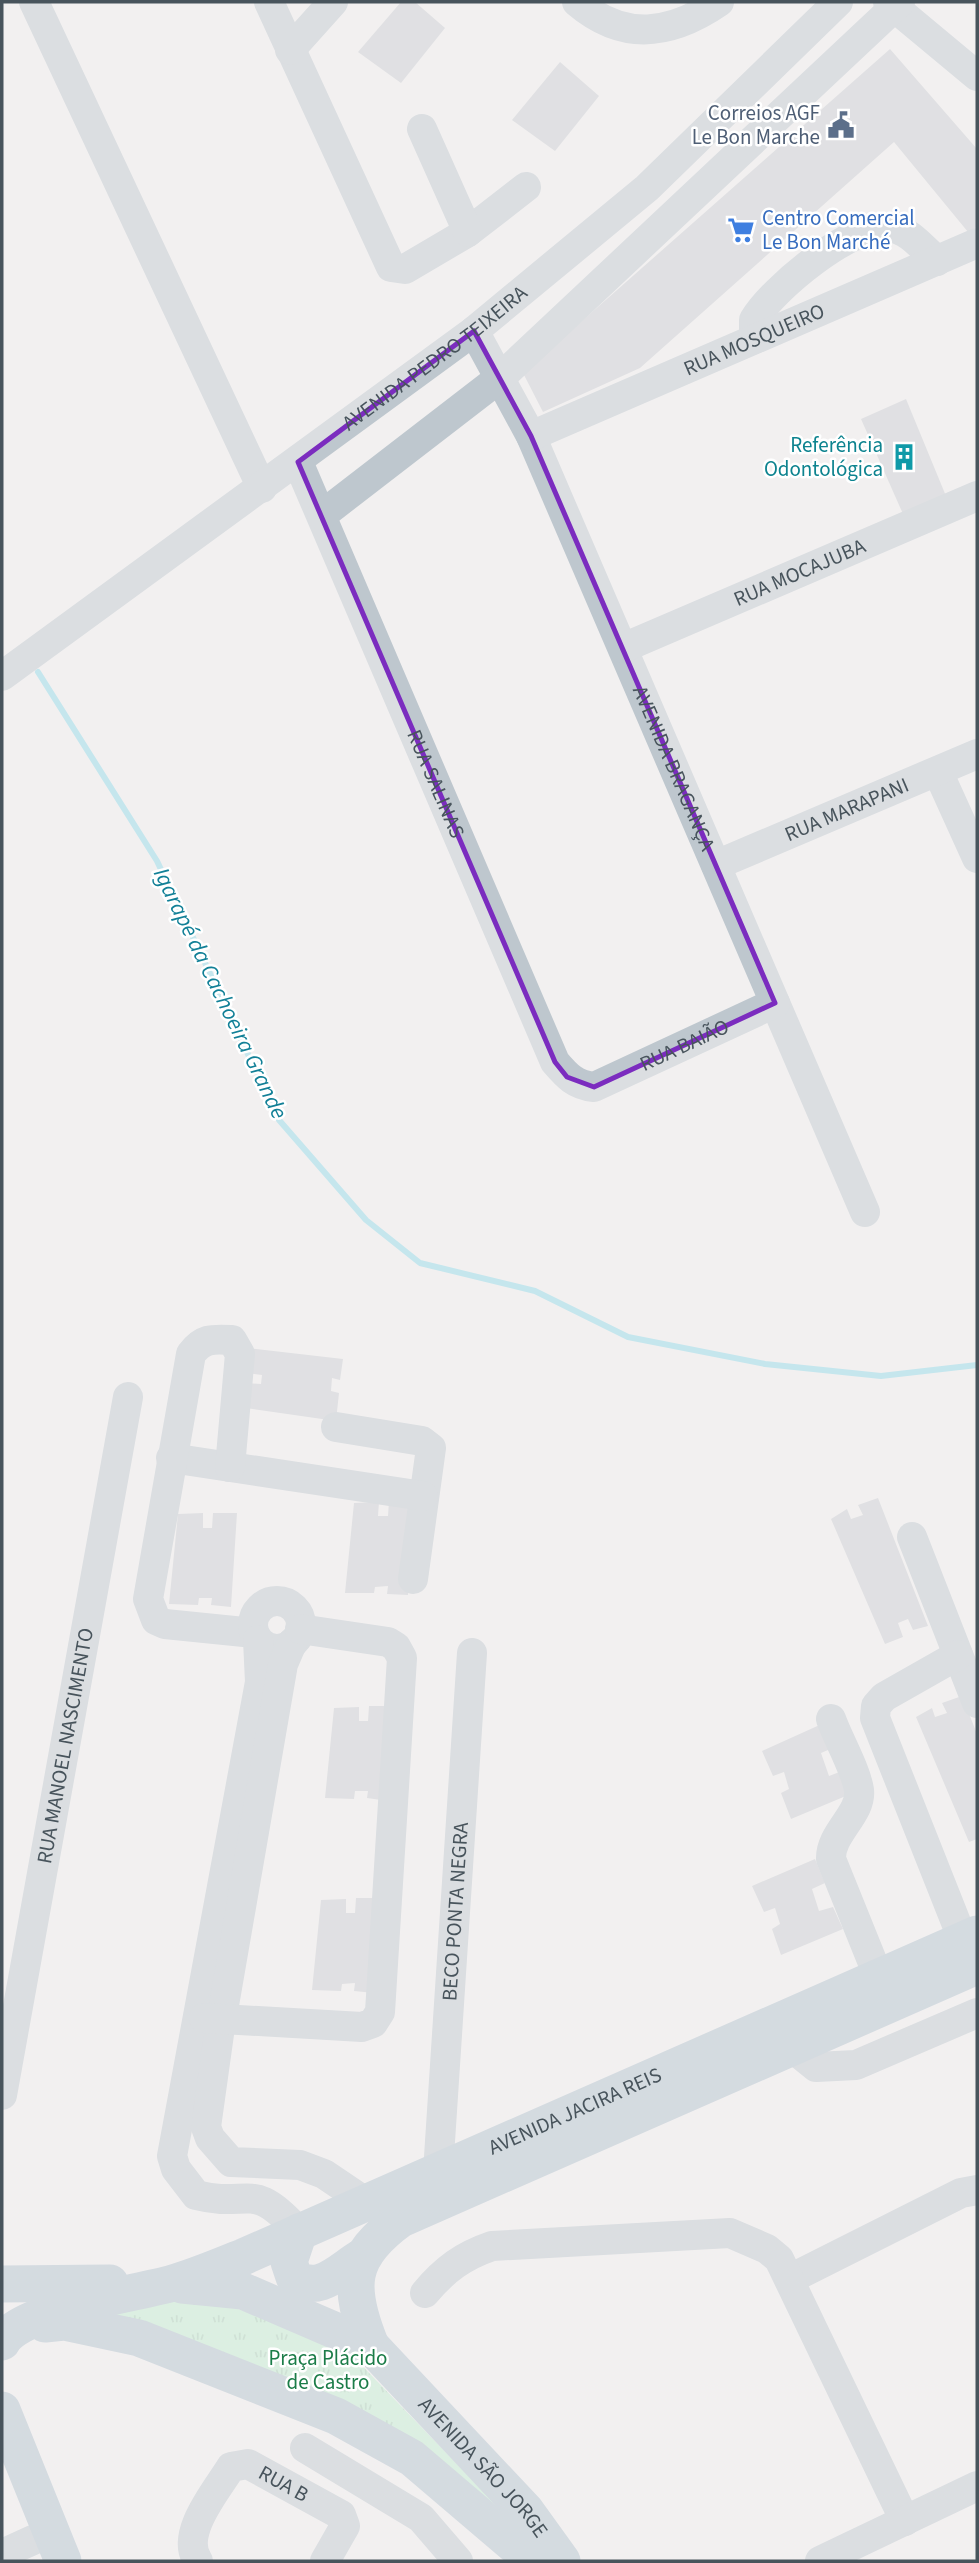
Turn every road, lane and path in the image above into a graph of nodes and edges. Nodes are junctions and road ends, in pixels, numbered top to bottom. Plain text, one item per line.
1 (34, 2) edge
2 (269, 2) edge
3 (333, 2) edge
4 (577, 2) edge
5 (719, 2) edge
6 (838, 2) edge
7 (894, 4) edge
8 (290, 50) junction
9 (977, 76) edge
10 (422, 128) dead end
11 (526, 187) dead end
12 (468, 232) junction
13 (977, 243) edge
14 (937, 261) junction
15 (474, 331) junction
16 (754, 339) junction
17 (501, 377) junction
18 (531, 436) junction
19 (298, 462) junction
20 (262, 488) junction
21 (977, 496) edge
22 (322, 515) junction
23 (623, 648) junction
24 (2, 676) edge
25 (977, 754) edge
26 (938, 772) junction
27 (977, 858) edge
28 (716, 865) junction
29 (775, 1003) junction
30 (594, 1087) joint
31 (865, 1212) dead end
32 (128, 1396) dead end
33 (336, 1427) dead end
34 (171, 1458) junction
35 (230, 1467) junction
36 (423, 1496) junction
37 (912, 1537) dead end
38 (413, 1579) dead end
39 (256, 1636) junction
40 (296, 1636) junction
41 (472, 1653) dead end
42 (958, 1655) junction
43 (977, 1703) edge
44 (831, 1719) dead end
45 (973, 1947) edge
46 (879, 1978) junction
47 (977, 2013) edge
48 (209, 2018) junction
49 (790, 2046) junction
50 (2, 2095) edge
51 (230, 2162) junction
52 (438, 2172) junction
53 (188, 2187) junction
54 (977, 2190) edge
55 (368, 2203) junction
56 (299, 2232) junction
57 (360, 2258) junction
58 (790, 2279) junction
59 (2, 2284) edge
60 (171, 2284) junction
61 (425, 2292) dead end
62 (10, 2334) edge
63 (371, 2346) junction
64 (2, 2410) edge
65 (305, 2448) dead end
66 (2, 2478) edge
67 (977, 2486) edge
68 (905, 2521) junction
69 (26, 2552) edge
70 (198, 2560) edge
71 (63, 2561) edge
72 (325, 2561) edge
73 (458, 2561) edge
74 (533, 2561) edge
75 (562, 2561) edge
76 (820, 2561) edge

1 - 20 street
2 - 8 street
3 - 8 street
4 - 5 street
6 - 15 street, AVENIDA PEDRO TEIXEIRA
7 - 9 street
7 - 17 street
8 - 12 street
10 - 12 street
11 - 12 street
13 - 14 street, RUA MOSQUEIRO
14 - 16 street, RUA MOSQUEIRO
14 - 16 street
15 - 17 street, AVENIDA BRAGANÇA
15 - 19 street, AVENIDA PEDRO TEIXEIRA
16 - 18 street, RUA MOSQUEIRO
17 - 18 street, AVENIDA BRAGANÇA
17 - 22 street
18 - 23 street, AVENIDA BRAGANÇA
19 - 20 street, AVENIDA PEDRO TEIXEIRA
19 - 22 street, RUA SALINAS
20 - 24 street, AVENIDA PEDRO TEIXEIRA
21 - 23 street, RUA MOCAJUBA
22 - 30 street, RUA SALINAS
23 - 28 street, AVENIDA BRAGANÇA
25 - 26 street, RUA MARAPANI
26 - 27 street
26 - 28 street, RUA MARAPANI
28 - 29 street, AVENIDA BRAGANÇA
29 - 30 street, RUA BAIÃO
29 - 31 street, AVENIDA BRAGANÇA
32 - 50 street, RUA MANOEL NASCIMENTO
33 - 36 street
34 - 35 street
34 - 35 street
34 - 39 street
35 - 36 street
36 - 38 street
37 - 42 street
39 - 40 street
39 - 40 street
39 - 48 street
40 - 48 street
40 - 48 street
41 - 52 street, BECO PONTA NEGRA
42 - 43 street
42 - 45 street
44 - 46 street
45 - 46 main road, AVENIDA JACIRA REIS
45 - 49 main road, AVENIDA JACIRA REIS
46 - 52 main road, AVENIDA JACIRA REIS
47 - 49 street
48 - 51 street
48 - 53 street
49 - 57 main road, AVENIDA JACIRA REIS
51 - 53 street
51 - 55 street
52 - 55 main road, AVENIDA JACIRA REIS
53 - 56 street
54 - 58 street
55 - 56 main road, AVENIDA JACIRA REIS
56 - 57 main road, AVENIDA JACIRA REIS
56 - 60 main road, AVENIDA JACIRA REIS
57 - 63 main road
58 - 61 street
58 - 68 street
59 - 60 main road, AVENIDA SÃO JORGE
60 - 62 main road, AVENIDA SÃO JORGE
60 - 63 main road, AVENIDA SÃO JORGE
62 - 74 main road
63 - 75 main road, AVENIDA SÃO JORGE
64 - 71 main road
65 - 73 street
66 - 69 main road
67 - 68 street
68 - 76 street
70 - 72 street, RUA B

